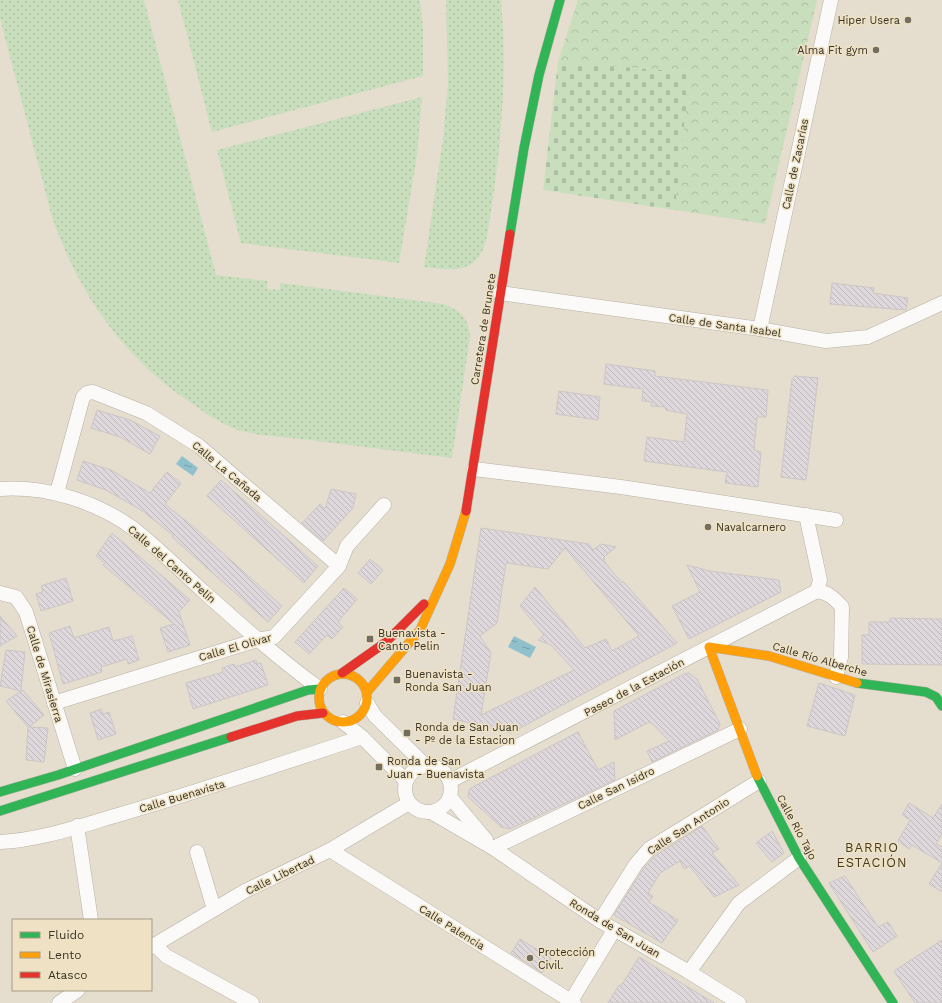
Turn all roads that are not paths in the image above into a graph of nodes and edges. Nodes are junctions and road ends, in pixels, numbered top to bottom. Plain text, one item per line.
1 (560, 0) edge
2 (831, 0) edge
3 (500, 294) junction
4 (942, 303) edge
5 (760, 329) junction
6 (474, 468) junction
7 (0, 489) edge
8 (57, 493) junction
9 (384, 505) dead end
10 (806, 515) junction
11 (836, 520) dead end
12 (339, 566) junction
13 (441, 584) junction
14 (817, 591) junction
15 (0, 593) edge
16 (257, 640) junction
17 (709, 647) junction
18 (342, 673) junction
19 (836, 677) junction
20 (320, 690) junction
21 (367, 697) junction
22 (54, 703) junction
23 (942, 706) edge
24 (323, 713) junction
25 (343, 722) junction
26 (740, 729) junction
27 (362, 737) junction
28 (426, 766) junction
29 (74, 769) junction
30 (406, 781) junction
31 (450, 781) junction
32 (759, 781) junction
33 (0, 792) edge
34 (450, 797) junction
35 (409, 803) junction
36 (0, 810) edge
37 (431, 812) junction
38 (77, 826) junction
39 (0, 842) edge
40 (493, 848) junction
41 (330, 850) junction
42 (197, 852) dead end
43 (799, 858) junction
44 (214, 910) junction
45 (91, 919) edge
46 (600, 921) junction
47 (614, 930) junction
48 (153, 946) edge
49 (689, 972) junction
50 (77, 991) edge
51 (572, 1002) edge
52 (59, 1003) edge
53 (252, 1003) edge
54 (739, 1003) edge
55 (893, 1003) edge

1 - 3 street, Carretera de Brunete
2 - 5 street, Calle de Zacarías
3 - 5 street, Calle de Santa Isabel
3 - 6 street, Carretera de Brunete
4 - 5 street, Calle de Santa Isabel
6 - 10 street
6 - 13 street, Carretera de Brunete
7 - 8 street, Calle del Canto Pelín
8 - 12 street, Calle La Cañada
8 - 16 street, Calle del Canto Pelín
9 - 12 street, Calle El Olivar
10 - 11 street
10 - 14 street
12 - 16 street, Calle El Olivar
13 - 18 street, Carretera de Brunete
13 - 21 street, Carretera de Brunete
14 - 17 street, Paseo de la Estación
14 - 19 street
15 - 22 street, Calle de Mirasierra
16 - 20 street, Calle del Canto Pelín
16 - 22 street, Calle El Olivar
17 - 19 street, Calle Río Alberche
17 - 26 street, Calle Río Tajo
17 - 31 street, Paseo de la Estación
18 - 20 street
18 - 21 street
19 - 23 street, Calle Río Alberche
20 - 24 street
20 - 29 street
21 - 25 street
21 - 28 street
22 - 29 street, Calle de Mirasierra
24 - 25 street
24 - 36 street
25 - 27 street
26 - 32 street, Calle Río Tajo
26 - 40 street, Calle San Isidro
27 - 30 street
27 - 38 street, Calle Buenavista
28 - 30 street
28 - 31 street
29 - 33 street
30 - 35 street
31 - 34 street
32 - 43 street, Calle Río Tajo
32 - 46 street, Calle San Antonio
34 - 37 street
34 - 40 street, Ronda de San Juan
35 - 37 street, Ronda de San Juan
35 - 41 street, Calle Libertad
37 - 40 street, Ronda de San Juan
38 - 39 street, Calle Buenavista
38 - 45 street
40 - 46 street, Ronda de San Juan
41 - 44 street, Calle Libertad
41 - 51 street, Calle Palencia
42 - 44 street
43 - 49 street
43 - 55 street, Calle Río Tajo
44 - 48 street, Calle Libertad
46 - 47 street, Ronda de San Juan
47 - 49 street, Ronda de San Juan
47 - 51 street
48 - 53 street
49 - 54 street, Ronda de San Juan
50 - 52 street

